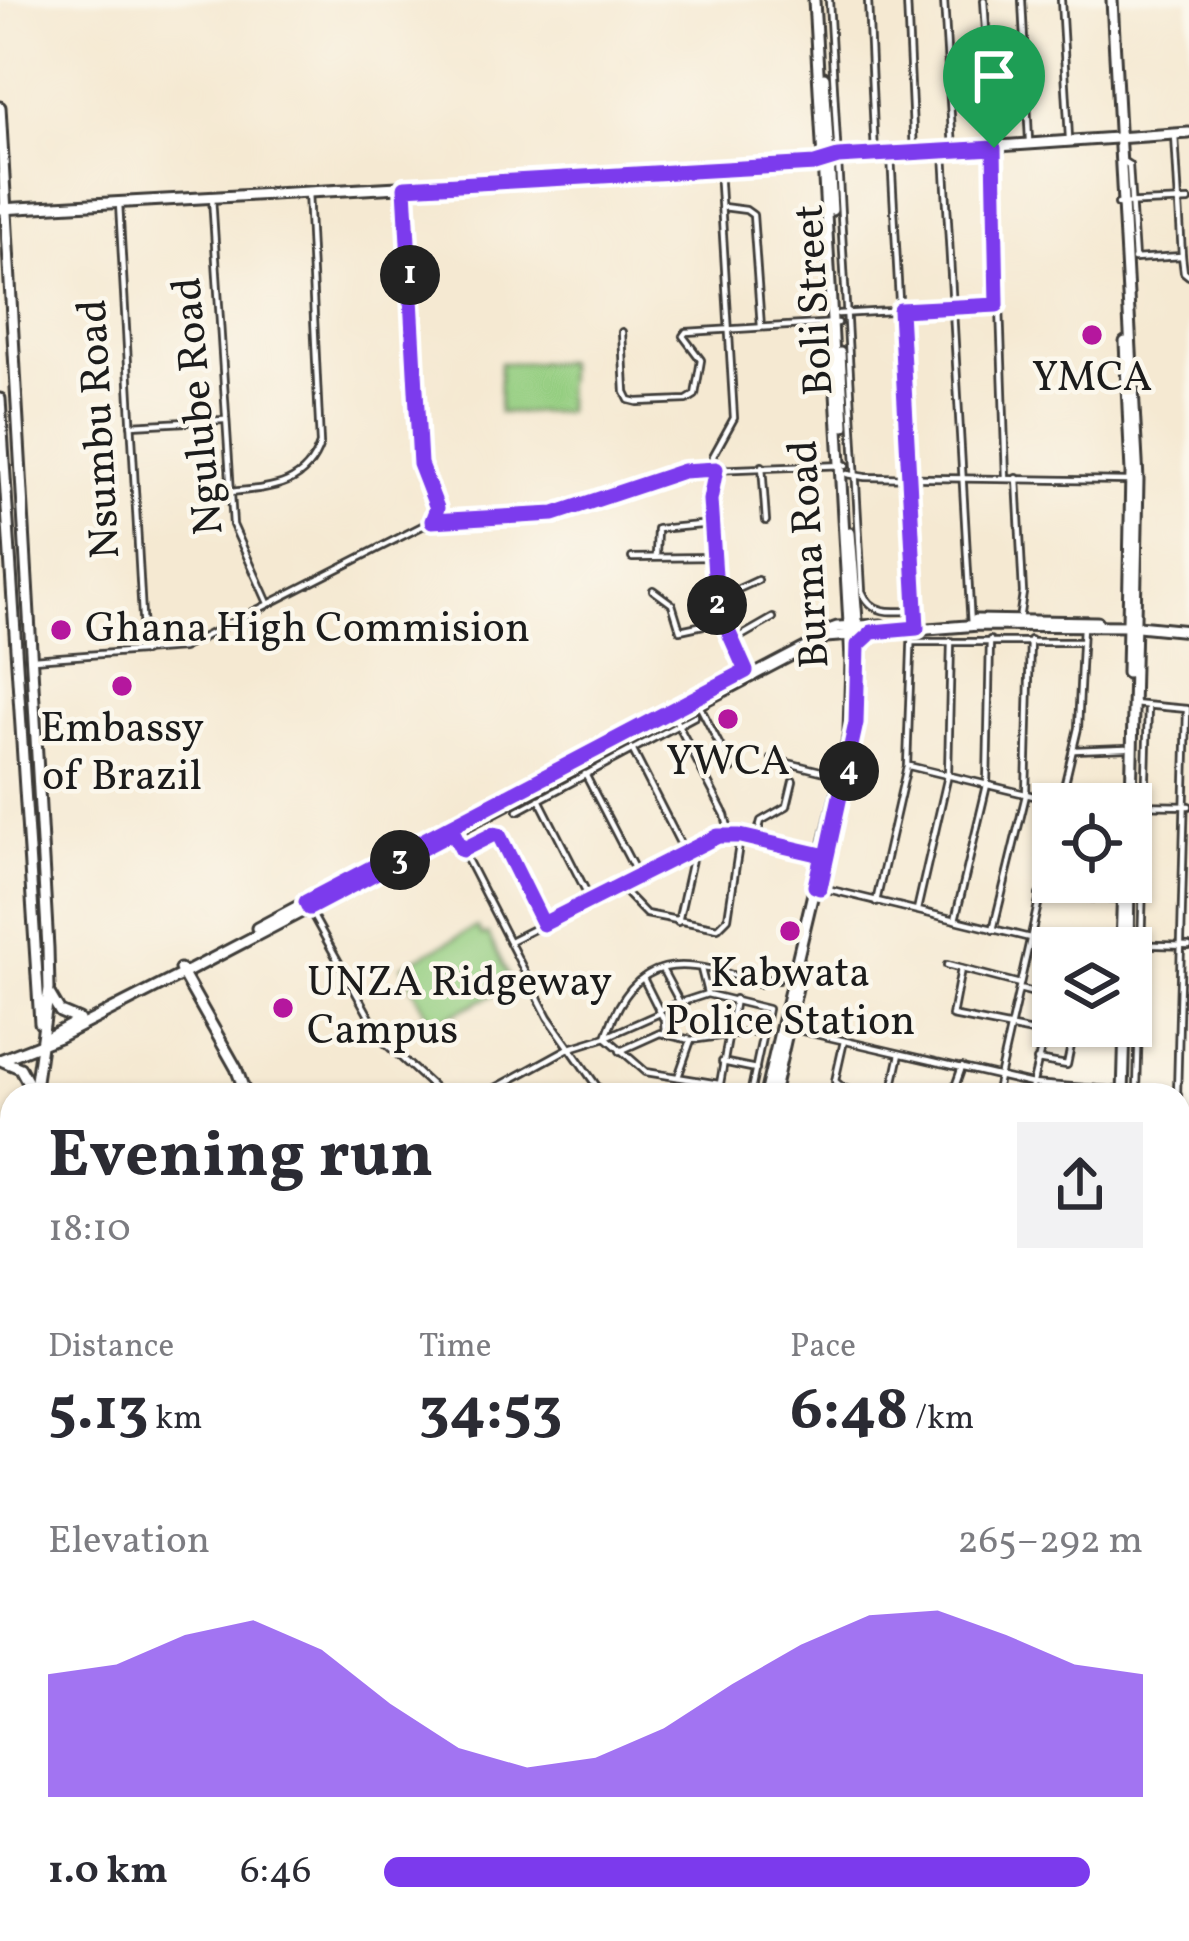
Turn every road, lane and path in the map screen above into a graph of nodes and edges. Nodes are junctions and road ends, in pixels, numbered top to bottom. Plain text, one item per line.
1 (817, 0) edge
2 (829, 0) edge
3 (868, 0) edge
4 (907, 0) edge
5 (944, 0) edge
6 (984, 0) edge
7 (1022, 0) edge
8 (1060, 0) edge
9 (1109, 0) edge
10 (0, 107) edge
11 (1175, 134) junction
12 (1189, 134) edge
13 (1117, 140) junction
14 (1069, 144) junction
15 (1030, 147) junction
16 (994, 148) junction
17 (948, 151) junction
18 (914, 153) junction
19 (891, 154) junction
20 (875, 155) junction
21 (830, 160) junction
22 (718, 168) junction
23 (405, 187) junction
24 (308, 191) junction
25 (212, 197) junction
26 (1180, 201) junction
27 (1189, 201) edge
28 (119, 202) junction
29 (1124, 204) junction
30 (721, 207) junction
31 (3, 209) edge
32 (1182, 256) junction
33 (1127, 259) junction
34 (1189, 277) edge
35 (997, 305) junction
36 (953, 308) junction
37 (900, 310) junction
38 (839, 318) junction
39 (761, 327) junction
40 (728, 329) junction
41 (622, 332) dead end
42 (8, 365) edge
43 (0, 399) edge
44 (224, 419) junction
45 (131, 424) junction
46 (22, 460) junction
47 (4, 461) junction
48 (762, 466) junction
49 (716, 469) junction
50 (848, 470) junction
51 (910, 476) junction
52 (962, 477) junction
53 (1006, 478) junction
54 (1017, 478) junction
55 (1130, 481) junction
56 (230, 491) junction
57 (766, 520) dead end
58 (432, 521) junction
59 (712, 524) junction
60 (656, 556) junction
61 (632, 557) dead end
62 (714, 557) junction
63 (758, 580) dead end
64 (653, 590) dead end
65 (717, 599) junction
66 (846, 600) junction
67 (268, 604) junction
68 (856, 608) junction
69 (773, 618) dead end
70 (722, 621) junction
71 (1019, 622) junction
72 (915, 623) junction
73 (971, 623) junction
74 (1083, 624) junction
75 (1128, 626) junction
76 (872, 628) junction
77 (853, 630) junction
78 (1189, 631) edge
79 (826, 633) junction
80 (990, 640) junction
81 (1030, 640) junction
82 (951, 641) junction
83 (731, 642) junction
84 (912, 642) junction
85 (1082, 642) junction
86 (854, 648) junction
87 (144, 652) junction
88 (16, 659) junction
89 (32, 659) junction
90 (747, 674) junction
91 (1133, 704) junction
92 (1148, 707) junction
93 (696, 710) junction
94 (1188, 710) edge
95 (676, 721) junction
96 (632, 748) junction
97 (1126, 748) junction
98 (1074, 750) junction
99 (772, 759) dead end
100 (908, 766) junction
101 (732, 769) dead end
102 (585, 774) junction
103 (841, 776) junction
104 (948, 776) junction
105 (793, 781) dead end
106 (1067, 783) edge
107 (1128, 783) edge
108 (1130, 783) edge
109 (1145, 783) edge
110 (987, 785) junction
111 (1026, 795) junction
112 (1032, 796) edge
113 (539, 799) junction
114 (1152, 805) edge
115 (1186, 806) edge
116 (518, 811) dead end
117 (452, 830) junction
118 (40, 832) junction
119 (25, 835) junction
120 (730, 835) junction
121 (740, 836) junction
122 (756, 840) junction
123 (695, 845) junction
124 (462, 850) junction
125 (684, 851) junction
126 (825, 855) junction
127 (637, 874) junction
128 (617, 884) junction
129 (818, 887) junction
130 (590, 899) junction
131 (876, 902) junction
132 (1037, 903) edge
133 (307, 905) junction
134 (917, 910) junction
135 (955, 920) junction
136 (678, 922) junction
137 (543, 924) junction
138 (993, 930) junction
139 (1030, 938) junction
140 (511, 941) junction
141 (1152, 946) edge
142 (1180, 946) junction
143 (1189, 946) edge
144 (947, 965) dead end
145 (662, 968) junction
146 (701, 969) junction
147 (961, 969) junction
148 (182, 971) junction
149 (643, 978) junction
150 (778, 980) dead end
151 (1020, 987) junction
152 (49, 989) junction
153 (1032, 991) edge
154 (707, 994) junction
155 (736, 999) junction
156 (679, 1001) junction
157 (659, 1011) junction
158 (80, 1020) junction
159 (784, 1027) junction
160 (1010, 1028) junction
161 (766, 1030) junction
162 (1032, 1032) edge
163 (665, 1033) junction
164 (728, 1034) junction
165 (606, 1037) junction
166 (691, 1040) junction
167 (844, 1041) junction
168 (41, 1042) junction
169 (1040, 1047) edge
170 (1071, 1047) edge
171 (1121, 1047) edge
172 (1139, 1047) edge
173 (567, 1049) junction
174 (620, 1052) junction
175 (901, 1052) junction
176 (0, 1060) edge
177 (1037, 1060) junction
178 (722, 1062) junction
179 (962, 1067) junction
180 (756, 1069) junction
181 (999, 1076) junction
182 (678, 1077) junction
183 (28, 1083) edge
184 (36, 1083) edge
185 (242, 1083) edge
186 (429, 1083) edge
187 (505, 1083) edge
188 (592, 1083) edge
189 (713, 1083) edge
190 (719, 1083) edge
191 (753, 1083) edge
192 (772, 1083) edge
193 (837, 1083) edge
194 (896, 1083) edge
195 (956, 1083) edge
196 (998, 1083) edge
197 (1028, 1083) edge
198 (1032, 1083) edge
199 (1120, 1083) edge
200 (1137, 1083) edge
201 (1178, 1083) edge

1 - 21 main road, Burma Road
2 - 21 street
3 - 20 street
4 - 18 street
5 - 17 street
6 - 16 street
7 - 15 street
8 - 14 street
9 - 13 main road
10 - 31 main road
11 - 12 main road
11 - 13 main road
11 - 26 street
13 - 14 main road
13 - 29 main road
13 - 29 main road
14 - 15 main road
15 - 16 main road
16 - 17 main road
16 - 35 street
17 - 18 main road
17 - 36 street
18 - 19 main road
19 - 20 main road
19 - 37 street
20 - 21 main road
21 - 22 main road
21 - 38 main road, Burma Road
22 - 23 main road
22 - 30 street
23 - 24 main road
23 - 58 street
24 - 25 main road
24 - 56 street
25 - 28 main road
25 - 44 street, Ngulube Road
26 - 27 street
26 - 29 street
26 - 32 street
28 - 31 main road
28 - 45 street, Nsumbu Road
29 - 33 main road
30 - 39 street
30 - 40 street
31 - 42 main road
32 - 33 street
32 - 34 street
33 - 55 main road
33 - 75 main road
35 - 36 street
35 - 53 street
36 - 37 street
36 - 52 street
37 - 38 street
37 - 51 street
38 - 39 street
38 - 50 main road, Burma Road
39 - 40 street
40 - 41 street
40 - 49 street
42 - 46 main road
43 - 47 main road
44 - 45 street
44 - 56 street, Ngulube Road
45 - 87 street, Nsumbu Road
46 - 47 main road
46 - 89 main road
47 - 88 main road
48 - 49 street
48 - 50 street
48 - 57 street
49 - 58 street
49 - 59 street
50 - 51 street
50 - 66 main road, Burma Road
50 - 68 main road, Burma Road
50 - 72 street
51 - 52 street
51 - 72 street
52 - 53 street
52 - 73 street
53 - 54 street
54 - 55 street
54 - 71 street
55 - 75 main road
56 - 67 street, Ngulube Road
58 - 67 street
59 - 60 street
59 - 62 street
60 - 61 street
60 - 62 street
62 - 65 street
63 - 65 street
64 - 70 street
65 - 70 street
66 - 77 main road, Burma Road
66 - 79 main road
67 - 87 street
68 - 76 main road
68 - 77 main road, Burma Road
69 - 83 street
70 - 83 street
71 - 73 main road
71 - 74 main road
72 - 73 main road
72 - 76 main road
72 - 84 street
74 - 75 main road
74 - 85 street
75 - 78 main road
75 - 91 main road
75 - 97 main road
76 - 77 main road
76 - 86 main road
77 - 79 main road
77 - 86 main road, Burma Road
79 - 86 main road
79 - 90 main road
80 - 81 street
80 - 82 street
80 - 110 street
81 - 85 street
81 - 111 street
82 - 84 street
82 - 104 street
83 - 90 street
84 - 100 street
85 - 98 street
86 - 103 main road, Burma Road
86 - 126 main road, Burma Road
87 - 89 street
88 - 89 street
88 - 119 main road
89 - 118 main road
90 - 93 main road
90 - 117 main road
91 - 92 street
91 - 108 main road
92 - 94 street
92 - 109 street
93 - 95 main road
93 - 101 street
94 - 115 street
95 - 96 street
95 - 117 main road
95 - 120 street
96 - 102 street
96 - 125 street
97 - 98 street
97 - 107 main road
98 - 106 street
99 - 103 street
100 - 104 street
100 - 131 street
102 - 113 street
102 - 127 street
103 - 126 main road, Burma Road
104 - 110 street
104 - 134 street
105 - 122 street
110 - 111 street
110 - 135 street
111 - 112 street
111 - 138 street
113 - 116 street
113 - 130 street
114 - 115 street
115 - 142 street
117 - 124 street
117 - 133 main road
118 - 119 main road
118 - 152 main road
119 - 168 main road
120 - 121 street
120 - 123 street
121 - 122 street
121 - 136 street
122 - 126 street
123 - 125 street
123 - 136 street
124 - 137 street
124 - 140 street
125 - 127 street
126 - 129 main road, Burma Road
127 - 128 street
128 - 130 street
128 - 136 street
129 - 131 street
129 - 159 main road, Burma Road
130 - 137 street
131 - 134 street
132 - 139 street
133 - 148 main road
133 - 186 street
134 - 135 street
135 - 138 street
137 - 140 street
138 - 139 street
139 - 151 street
140 - 173 street
141 - 142 street
142 - 143 street
142 - 201 street
144 - 147 street
145 - 146 street
145 - 149 street
145 - 156 street
146 - 150 street
146 - 154 street
147 - 151 street
147 - 160 street
148 - 158 main road
148 - 168 main road
148 - 185 main road
149 - 157 street
149 - 165 street
151 - 153 street
151 - 160 street
152 - 158 main road
152 - 168 main road
154 - 155 street
154 - 156 street
155 - 161 street
155 - 164 street
156 - 157 street
157 - 163 street
157 - 165 street
158 - 168 main road
159 - 167 street
159 - 192 main road, Burma Road
160 - 162 street
160 - 181 street
161 - 164 street
161 - 180 street
163 - 166 street
163 - 174 street
164 - 166 street
164 - 178 street
165 - 173 street
165 - 174 street
166 - 182 street
167 - 175 street
167 - 193 street
168 - 176 main road
168 - 184 main road
169 - 177 street
170 - 177 street
171 - 199 main road
172 - 200 street
173 - 187 street
173 - 188 street
174 - 182 street
175 - 179 street
175 - 194 street
176 - 183 main road
177 - 198 street
178 - 180 street
178 - 190 street
179 - 181 street
179 - 195 street
180 - 191 street
181 - 196 street
181 - 197 street
182 - 189 street

